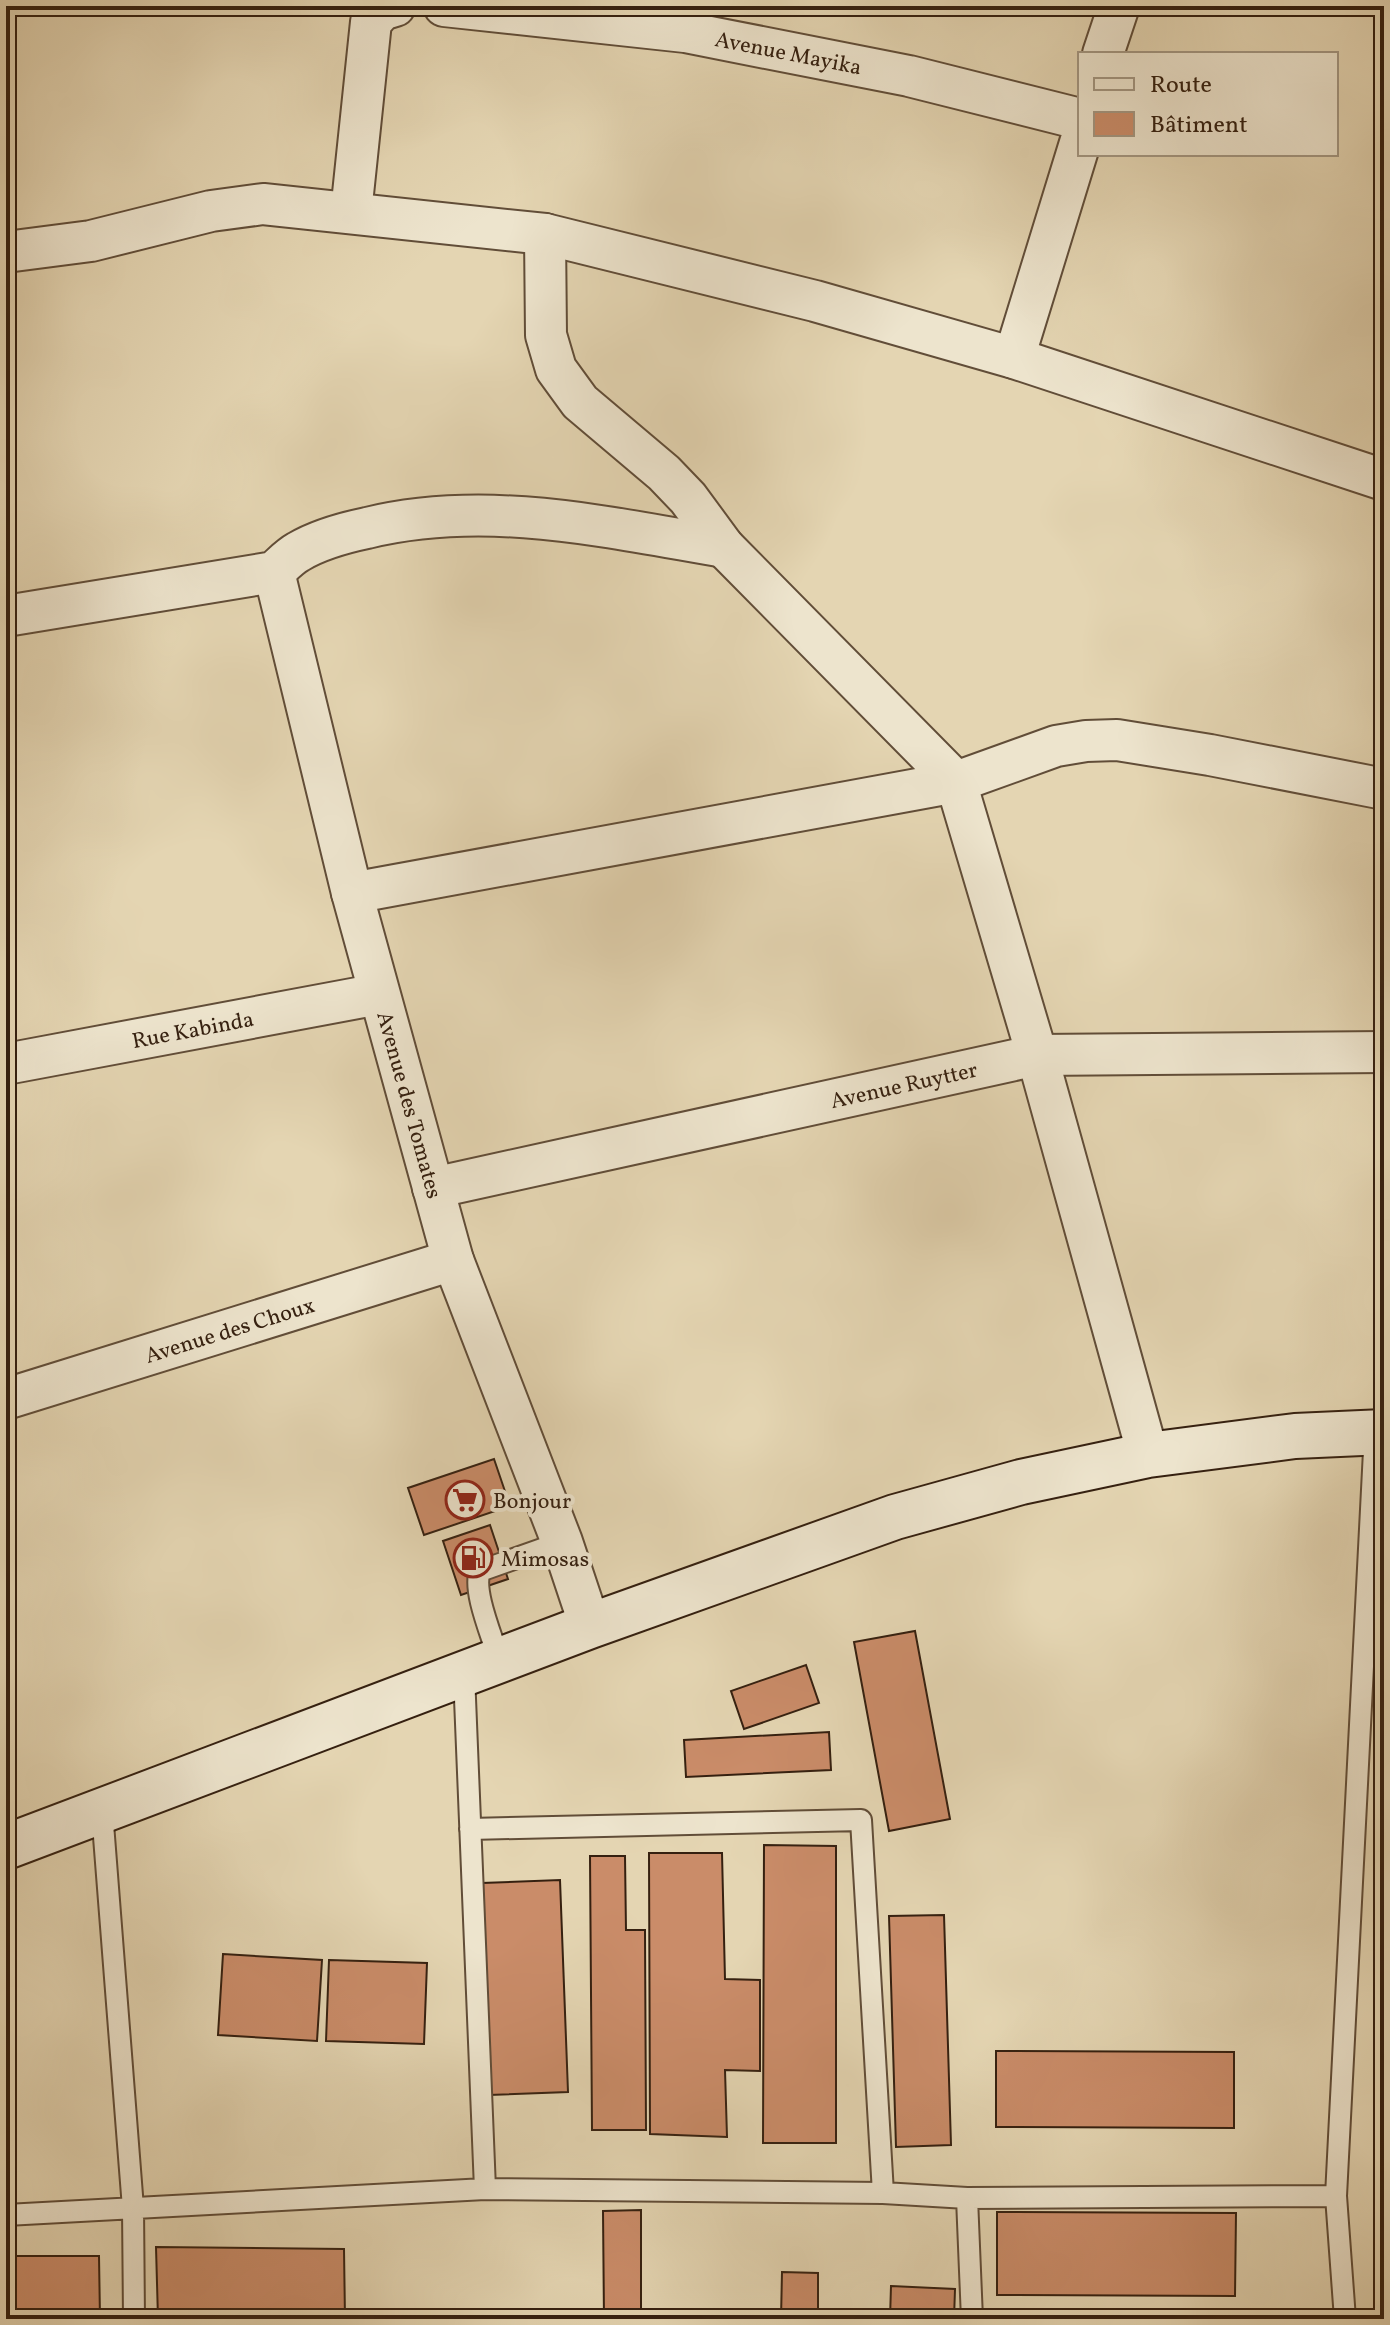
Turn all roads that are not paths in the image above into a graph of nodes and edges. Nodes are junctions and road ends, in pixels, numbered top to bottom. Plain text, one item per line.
1 (395, 6) edge
2 (444, 6) edge
3 (1119, 6) edge
4 (1104, 52) edge
5 (1078, 118) edge
6 (1078, 150) edge
7 (351, 213) junction
8 (545, 234) junction
9 (6, 252) edge
10 (1014, 358) junction
11 (1384, 480) edge
12 (724, 547) junction
13 (274, 572) junction
14 (6, 616) edge
15 (956, 782) junction
16 (1384, 789) edge
17 (352, 893) junction
18 (379, 994) junction
19 (1384, 1052) edge
20 (1037, 1055) junction
21 (6, 1064) edge
22 (433, 1188) junction
23 (453, 1260) junction
24 (6, 1399) edge
25 (1380, 1432) edge
26 (1148, 1455) junction
27 (562, 1542) junction
28 (590, 1626) junction
29 (482, 1667) junction
30 (102, 1811) junction
31 (470, 1829) junction
32 (6, 1847) edge
33 (485, 2189) junction
34 (883, 2193) junction
35 (1336, 2196) junction
36 (967, 2198) junction
37 (133, 2208) junction
38 (6, 2215) edge
39 (134, 2319) edge
40 (972, 2319) edge
41 (1345, 2319) edge

1 - 7 street
2 - 5 street, Avenue Mayika
3 - 4 street
6 - 10 street
7 - 8 street
7 - 9 street
8 - 10 street
8 - 12 street
10 - 11 street
12 - 13 street
12 - 15 street
13 - 14 street
13 - 17 street, Avenue des Tomates
15 - 16 street
15 - 17 street
15 - 20 street
17 - 18 street, Avenue des Tomates
18 - 21 street, Rue Kabinda
18 - 22 street, Avenue des Tomates
19 - 20 street, Avenue Ruytter
20 - 22 street, Avenue Ruytter
20 - 26 street
22 - 23 street, Avenue des Tomates
23 - 24 street, Avenue des Choux
23 - 27 street, Avenue des Tomates
25 - 26 main road
25 - 35 lane
26 - 28 main road
27 - 28 street, Avenue des Tomates
27 - 29 lane
28 - 29 main road
29 - 30 main road
29 - 31 lane
30 - 32 main road
30 - 37 lane
31 - 33 lane
31 - 34 lane
33 - 34 lane
33 - 37 lane
34 - 36 lane
35 - 36 lane
35 - 41 lane
36 - 40 lane
37 - 38 lane
37 - 39 lane

